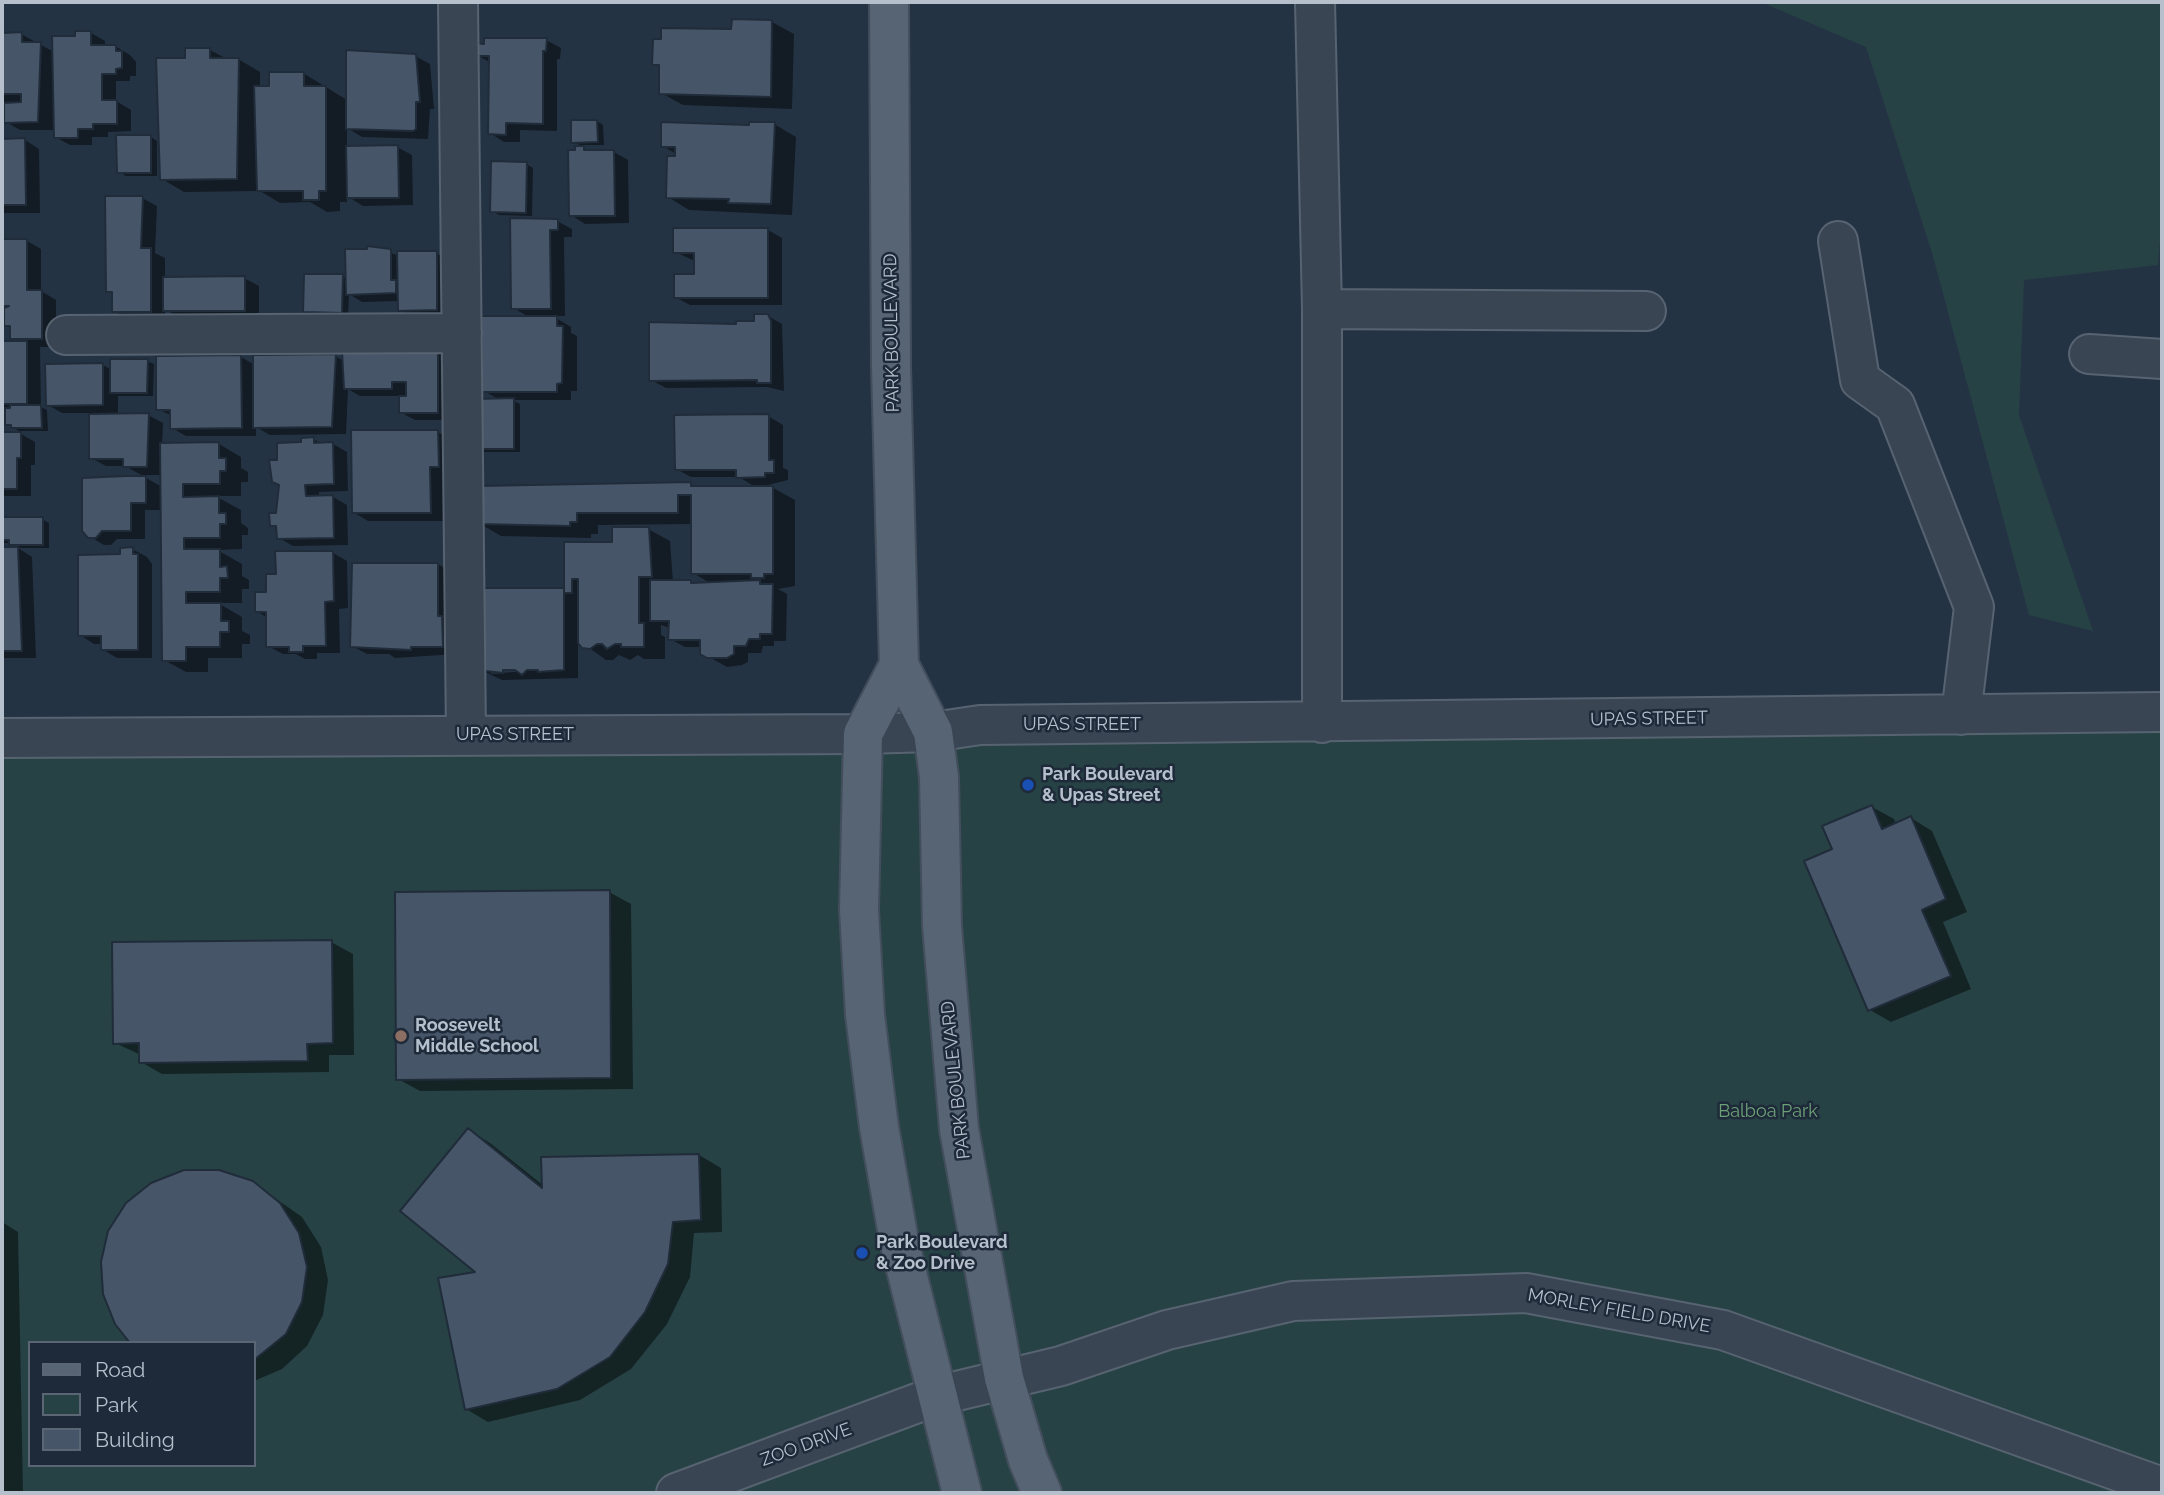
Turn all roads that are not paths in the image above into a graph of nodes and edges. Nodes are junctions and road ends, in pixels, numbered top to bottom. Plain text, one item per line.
1 (458, 2) edge
2 (889, 2) edge
3 (1315, 2) edge
4 (1838, 241) dead end
5 (1322, 309) junction
6 (1646, 311) dead end
7 (462, 333) junction
8 (66, 334) dead end
9 (2089, 354) dead end
10 (2162, 359) edge
11 (899, 665) junction
12 (2162, 712) edge
13 (1961, 715) junction
14 (1322, 723) junction
15 (933, 732) junction
16 (863, 734) junction
17 (466, 735) junction
18 (2, 737) edge
19 (1004, 1378) junction
20 (936, 1396) junction
21 (2162, 1487) edge
22 (676, 1493) edge
23 (962, 1493) edge
24 (1042, 1493) edge

1 - 7 street
2 - 11 main road, PARK BOULEVARD
3 - 5 street
4 - 13 street
5 - 6 street
5 - 14 street
7 - 8 street
7 - 17 street
9 - 10 street
11 - 15 main road, PARK BOULEVARD
11 - 16 main road, PARK BOULEVARD
12 - 13 street, UPAS STREET
13 - 14 street, UPAS STREET
14 - 15 street, UPAS STREET
15 - 16 street, UPAS STREET
15 - 19 main road, PARK BOULEVARD
16 - 17 street, UPAS STREET
16 - 20 main road, PARK BOULEVARD
17 - 18 street, UPAS STREET
19 - 20 street, MORLEY FIELD DRIVE
19 - 21 street, MORLEY FIELD DRIVE
19 - 24 main road, PARK BOULEVARD
20 - 22 street, ZOO DRIVE
20 - 23 main road, PARK BOULEVARD

